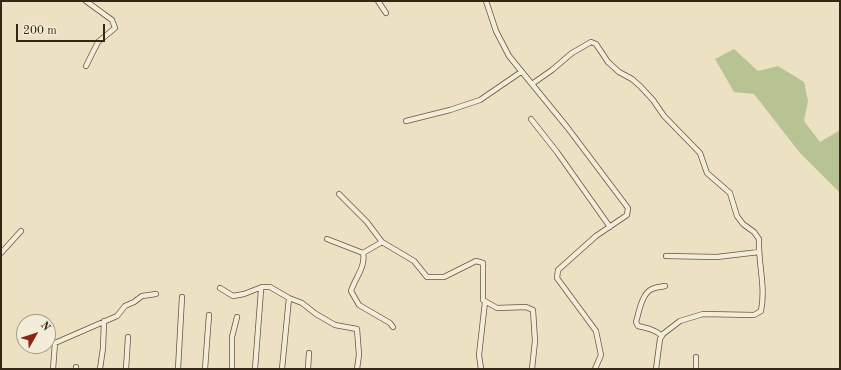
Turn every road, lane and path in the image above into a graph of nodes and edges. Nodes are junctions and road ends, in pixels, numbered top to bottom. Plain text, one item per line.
1 (86, 1) edge
2 (378, 1) edge
3 (486, 1) edge
4 (386, 13) dead end
5 (86, 66) dead end
6 (521, 72) junction
7 (532, 84) junction
8 (531, 120) dead end
9 (406, 121) dead end
10 (339, 194) dead end
11 (610, 226) junction
12 (21, 231) dead end
13 (327, 239) dead end
14 (382, 242) junction
15 (759, 252) junction
16 (1, 253) edge
17 (362, 253) junction
18 (666, 256) dead end
19 (665, 286) dead end
20 (220, 288) dead end
21 (261, 290) dead end
22 (156, 294) dead end
23 (182, 297) dead end
24 (289, 298) junction
25 (486, 302) junction
26 (209, 315) dead end
27 (237, 317) dead end
28 (104, 321) junction
29 (393, 327) dead end
30 (662, 336) junction
31 (128, 337) dead end
32 (309, 353) dead end
33 (696, 357) dead end
34 (53, 369) edge
35 (100, 369) edge
36 (126, 369) edge
37 (178, 369) edge
38 (205, 369) edge
39 (232, 369) edge
40 (255, 369) edge
41 (282, 369) edge
42 (308, 369) edge
43 (358, 369) edge
44 (481, 369) edge
45 (532, 369) edge
46 (595, 369) edge
47 (656, 369) edge
48 (696, 369) edge

1 - 5 street
2 - 4 street
3 - 6 street
6 - 7 street
6 - 9 street
7 - 11 street
7 - 15 street
8 - 11 street
10 - 14 street
11 - 46 street
12 - 16 street
13 - 17 street
14 - 17 street
14 - 25 street
15 - 18 street
15 - 30 street
17 - 29 street
19 - 30 street
20 - 24 street
21 - 40 street
22 - 28 street
23 - 37 street
24 - 41 street
24 - 43 street
25 - 44 street
25 - 45 street
26 - 38 street
27 - 39 street
28 - 34 street
28 - 35 street
30 - 47 street
31 - 36 street
32 - 42 street
33 - 48 street

